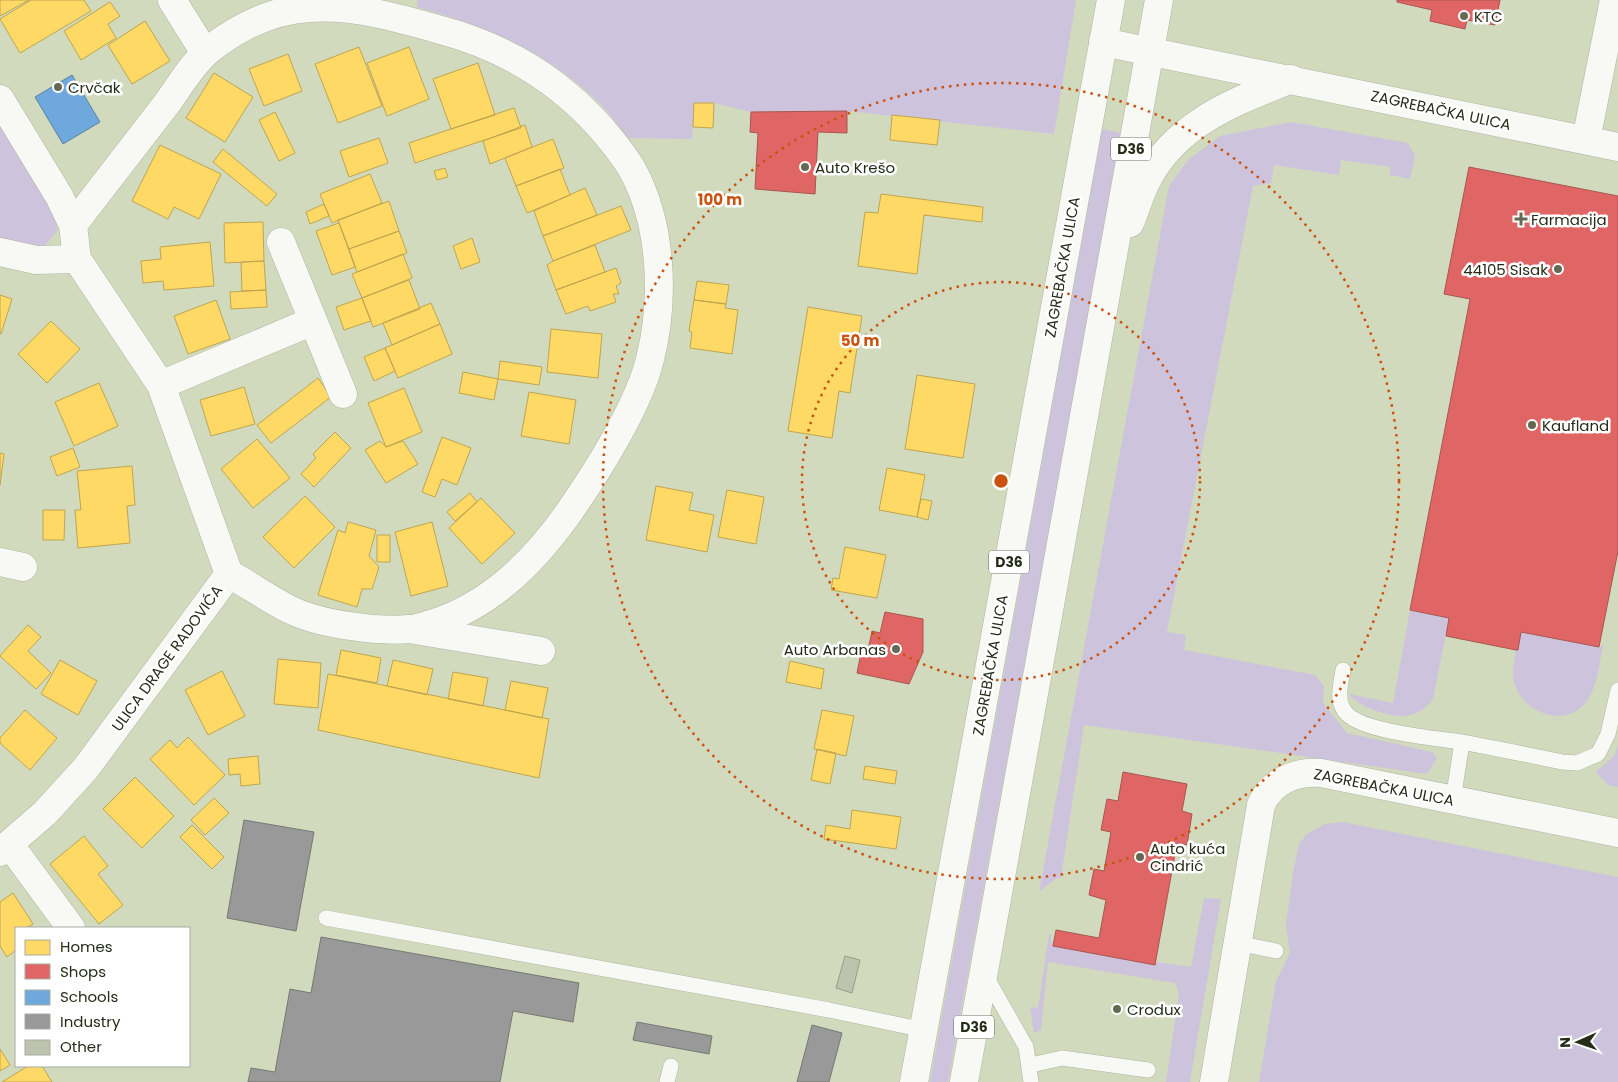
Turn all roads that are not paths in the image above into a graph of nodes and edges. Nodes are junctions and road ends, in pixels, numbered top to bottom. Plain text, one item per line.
1 (172, 0) edge
2 (1111, 0) edge
3 (1159, 0) edge
4 (1614, 0) edge
5 (278, 6) edge
6 (1104, 42) junction
7 (1150, 51) junction
8 (205, 53) junction
9 (1291, 79) junction
10 (0, 99) edge
11 (1586, 140) junction
12 (1618, 147) edge
13 (73, 225) junction
14 (280, 242) dead end
15 (1114, 247) junction
16 (0, 252) edge
17 (77, 260) junction
18 (312, 321) junction
19 (161, 385) junction
20 (343, 394) dead end
21 (229, 574) junction
22 (411, 630) junction
23 (541, 652) dead end
24 (1343, 670) dead end
25 (1618, 690) edge
26 (1462, 742) junction
27 (1453, 800) junction
28 (1618, 833) edge
29 (5, 848) edge
30 (326, 918) dead end
31 (70, 927) edge
32 (1237, 944) junction
33 (1276, 951) dead end
34 (984, 973) junction
35 (924, 1030) junction
36 (1031, 1065) junction
37 (671, 1066) dead end
38 (1147, 1078) edge
39 (667, 1082) edge
40 (914, 1082) edge
41 (964, 1082) edge
42 (1032, 1082) edge
43 (1214, 1082) edge

1 - 8 street
2 - 6 street, ZAGREBAČKA ULICA / D36
3 - 7 street, D36
4 - 11 street
5 - 8 street
5 - 22 street
6 - 7 street, ZAGREBAČKA ULICA
6 - 35 street, ZAGREBAČKA ULICA / D36
7 - 9 street, ZAGREBAČKA ULICA
7 - 15 street, D36
8 - 13 street
9 - 11 street, ZAGREBAČKA ULICA
9 - 15 street
10 - 13 street
11 - 12 street, ZAGREBAČKA ULICA
13 - 17 street
14 - 18 street
15 - 34 street, D36
16 - 17 street
17 - 19 street, ULICA DRAGE RADOVIĆA
18 - 19 street
18 - 20 street
19 - 21 street, ULICA DRAGE RADOVIĆA
21 - 22 street
21 - 29 street, ULICA DRAGE RADOVIĆA
22 - 23 street
24 - 26 lane
25 - 26 lane
26 - 27 lane
27 - 28 street, ZAGREBAČKA ULICA
27 - 32 street, ZAGREBAČKA ULICA
29 - 31 street, ULICA DRAGE RADOVIĆA
30 - 35 lane
32 - 33 lane
32 - 43 street, ZAGREBAČKA ULICA
34 - 36 lane
34 - 41 street, D36
35 - 40 street, ZAGREBAČKA ULICA / D36
36 - 38 lane
36 - 42 lane
37 - 39 lane

